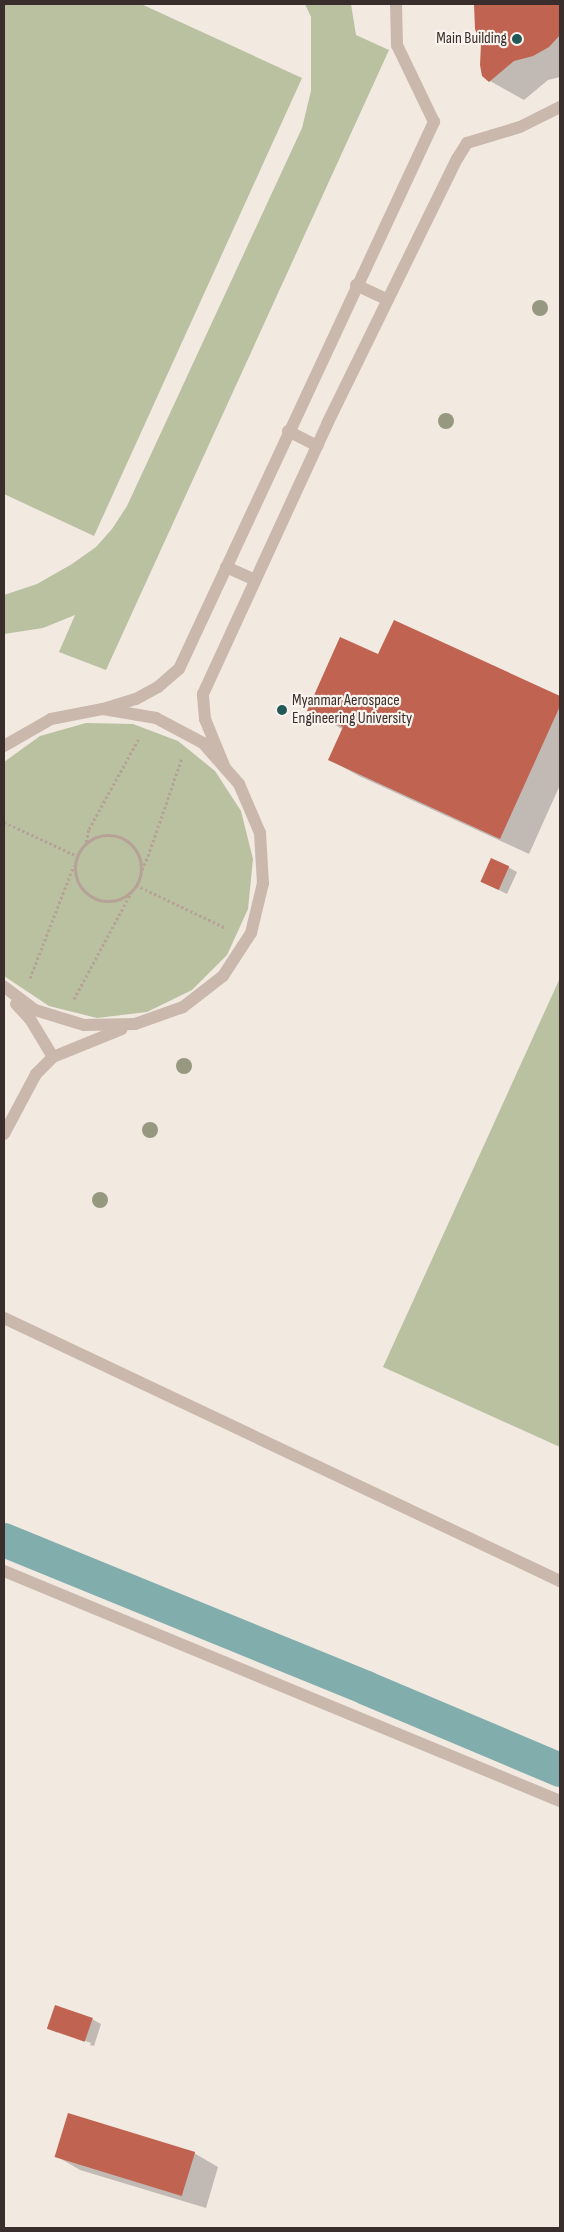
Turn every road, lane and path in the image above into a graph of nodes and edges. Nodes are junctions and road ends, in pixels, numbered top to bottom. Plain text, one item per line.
1 (396, 4) edge
2 (560, 107) edge
3 (356, 285) junction
4 (388, 300) junction
5 (288, 431) junction
6 (317, 446) junction
7 (226, 567) junction
8 (256, 580) junction
9 (103, 709) junction
10 (147, 716) junction
11 (193, 738) junction
12 (4, 745) edge
13 (225, 768) junction
14 (4, 822) edge
15 (86, 842) junction
16 (77, 856) junction
17 (75, 862) junction
18 (141, 870) junction
19 (136, 885) junction
20 (133, 890) junction
21 (230, 930) dead end
22 (4, 989) edge
23 (18, 998) junction
24 (67, 1020) junction
25 (135, 1024) junction
26 (53, 1057) junction
27 (4, 1134) edge
28 (4, 1318) edge
29 (4, 1572) edge
30 (560, 1581) edge
31 (560, 1801) edge

1 - 3 street
2 - 4 street
3 - 4 street
3 - 5 street
4 - 6 street
5 - 6 street
5 - 7 street
6 - 8 street
7 - 8 street
7 - 9 street
8 - 13 street
9 - 10 street
9 - 12 street
10 - 11 street
10 - 15 path
11 - 13 street
11 - 18 path
13 - 25 street
14 - 16 path
15 - 16 path
15 - 18 path
16 - 17 path
17 - 20 path
17 - 23 path
18 - 19 path
19 - 20 path
19 - 21 path
20 - 24 path
22 - 23 street
22 - 26 street
23 - 24 street
24 - 25 street
25 - 26 street
26 - 27 street
28 - 30 street
29 - 31 street

